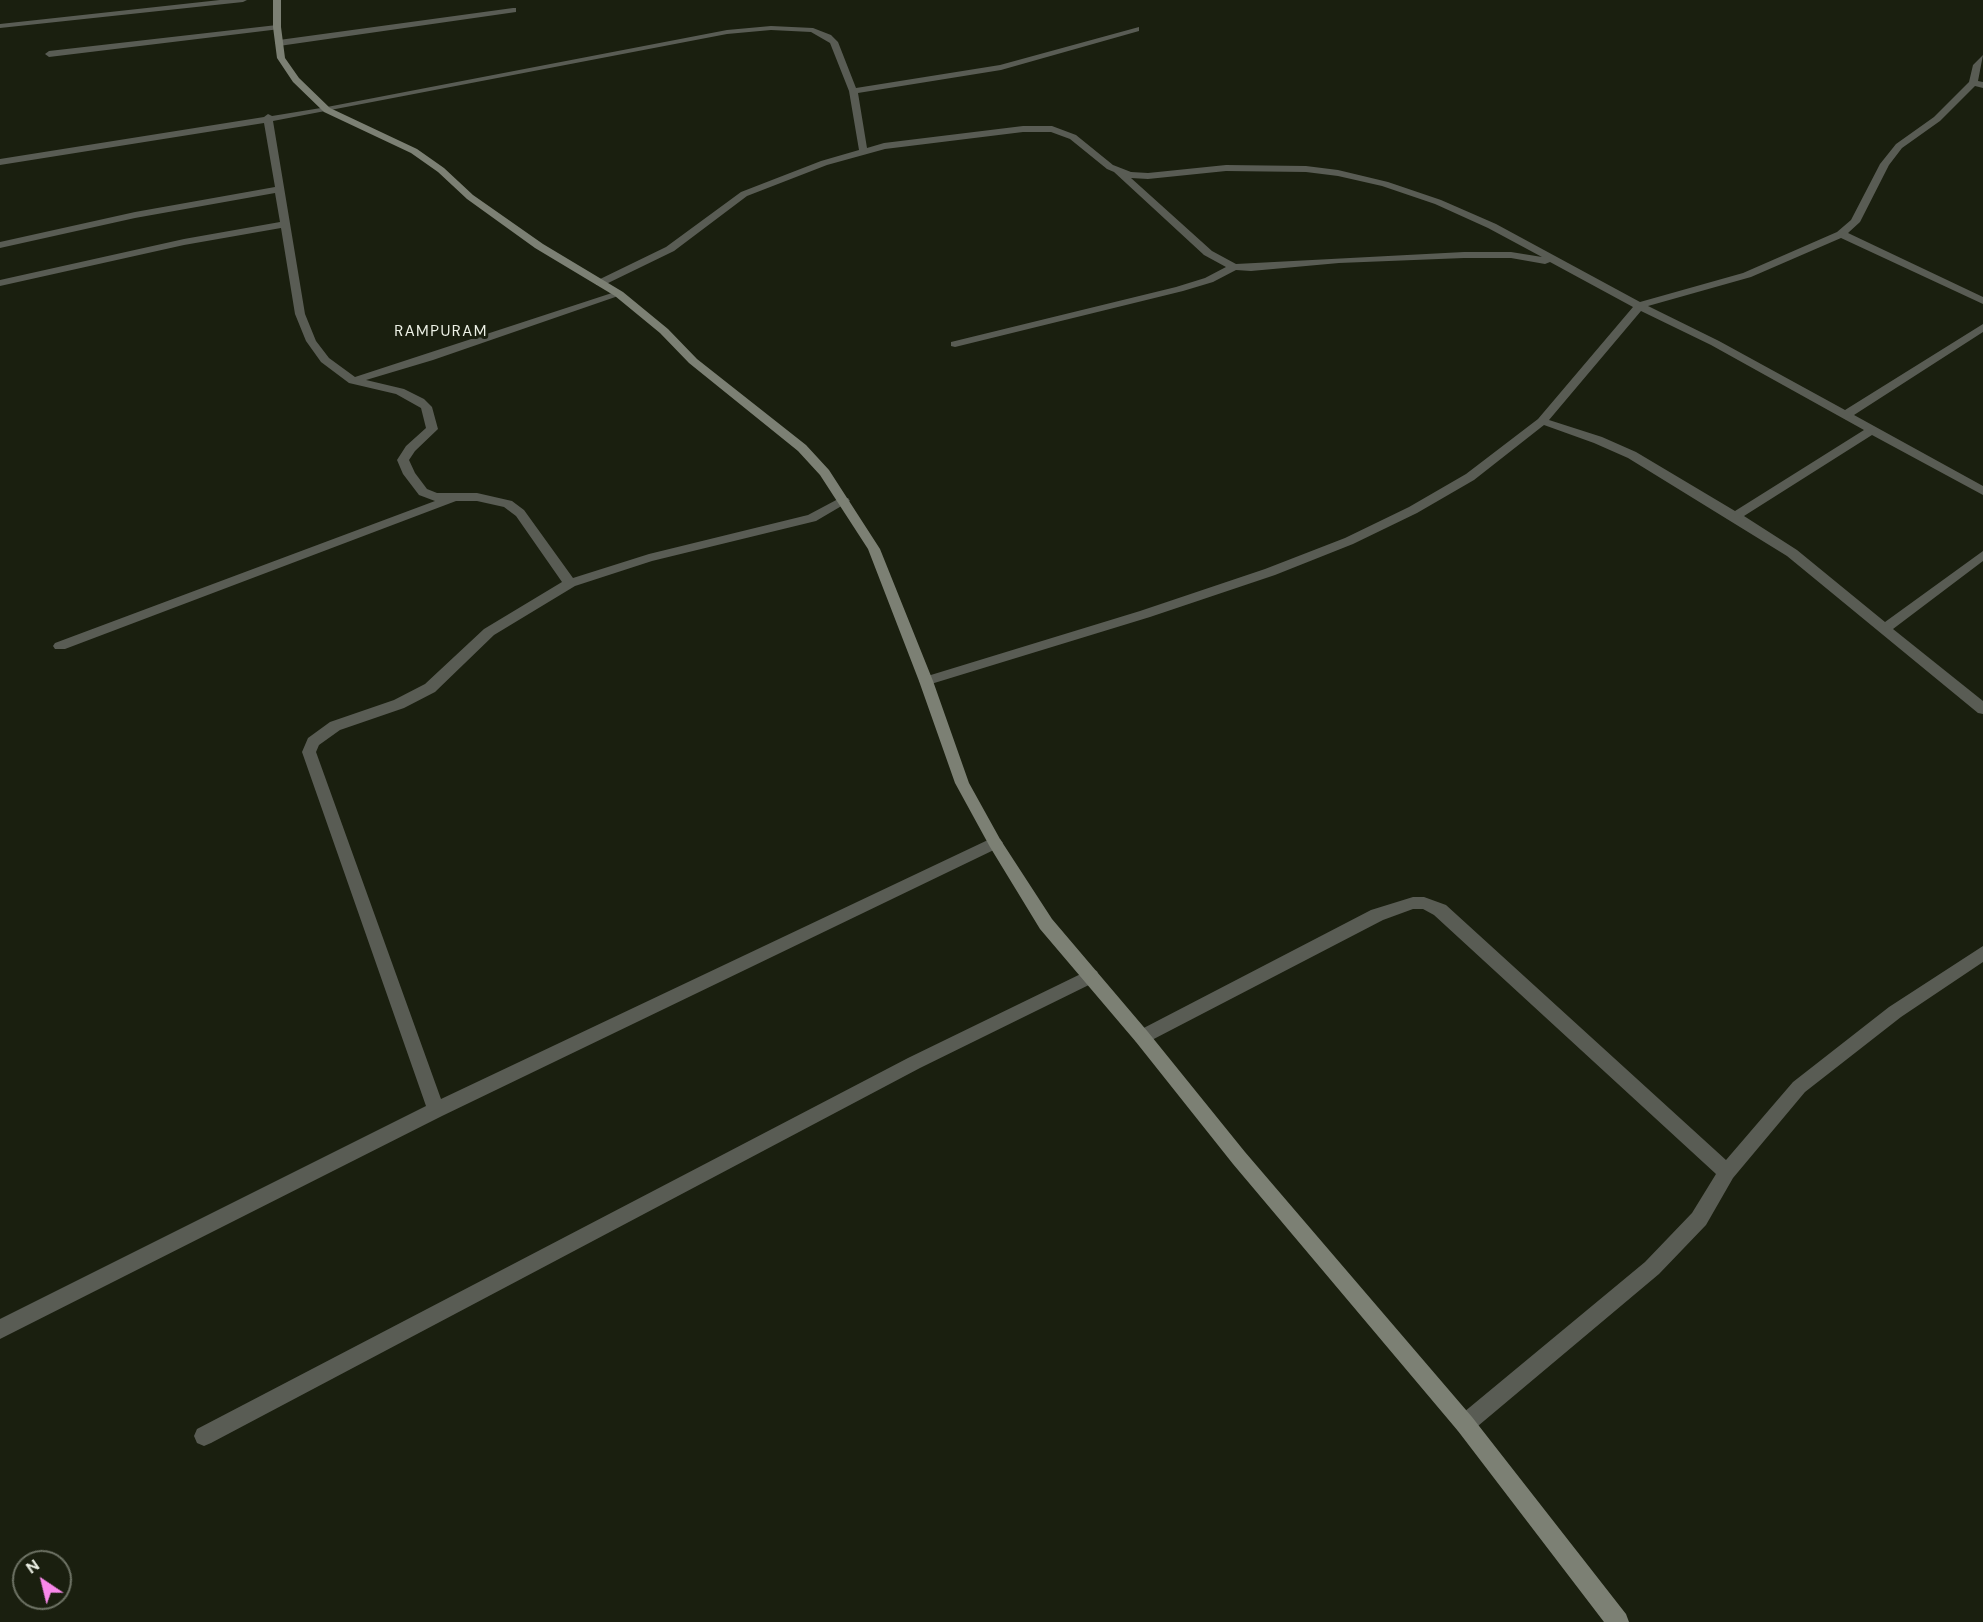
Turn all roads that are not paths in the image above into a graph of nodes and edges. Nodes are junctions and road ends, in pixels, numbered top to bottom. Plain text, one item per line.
1 (243, 0) edge
2 (277, 0) edge
3 (513, 10) dead end
4 (0, 26) edge
5 (277, 27) junction
6 (1136, 29) dead end
7 (279, 43) junction
8 (49, 54) dead end
9 (1983, 58) edge
10 (1978, 84) edge
11 (853, 91) junction
12 (327, 110) junction
13 (268, 117) junction
14 (863, 150) junction
15 (0, 162) edge
16 (1119, 172) junction
17 (280, 189) junction
18 (286, 224) junction
19 (1841, 234) junction
20 (0, 244) edge
21 (1559, 264) junction
22 (1234, 267) junction
23 (0, 283) edge
24 (600, 283) junction
25 (619, 294) junction
26 (1983, 301) edge
27 (1639, 306) junction
28 (1983, 327) edge
29 (955, 344) dead end
30 (353, 381) junction
31 (1846, 415) junction
32 (1542, 421) junction
33 (1872, 430) junction
34 (1983, 491) edge
35 (458, 497) junction
36 (844, 501) junction
37 (1735, 516) junction
38 (1983, 555) edge
39 (570, 584) junction
40 (1884, 629) junction
41 (60, 646) dead end
42 (926, 681) junction
43 (1983, 709) edge
44 (995, 843) junction
45 (1983, 953) edge
46 (1091, 976) junction
47 (1142, 1037) junction
48 (436, 1110) junction
49 (1727, 1172) junction
50 (0, 1329) edge
51 (1465, 1424) junction
52 (204, 1436) dead end
53 (1618, 1622) edge

1 - 4 street
2 - 5 main road
3 - 7 street
5 - 7 main road
5 - 8 street
6 - 11 street
7 - 12 main road
9 - 10 street
10 - 19 street
11 - 12 street
11 - 14 street
12 - 13 street
12 - 24 main road
13 - 15 street
13 - 17 street
14 - 16 street
14 - 24 street
16 - 21 street
16 - 22 street
17 - 18 street
17 - 20 street
18 - 23 street
18 - 30 street
19 - 26 street
19 - 27 street
21 - 22 street
21 - 27 street
22 - 29 street
24 - 25 main road
25 - 30 street
25 - 36 main road
27 - 31 street
27 - 32 street
28 - 31 street
30 - 35 street
31 - 33 street
32 - 37 street
32 - 42 street
33 - 34 street
33 - 37 street
35 - 39 street
35 - 41 street
36 - 39 street
36 - 42 main road
37 - 40 street
38 - 40 street
39 - 48 street
40 - 43 street
42 - 44 main road
44 - 46 main road
44 - 48 street
45 - 49 street
46 - 47 main road
46 - 52 street
47 - 49 street
47 - 51 main road
48 - 50 street
49 - 51 street
51 - 53 main road

